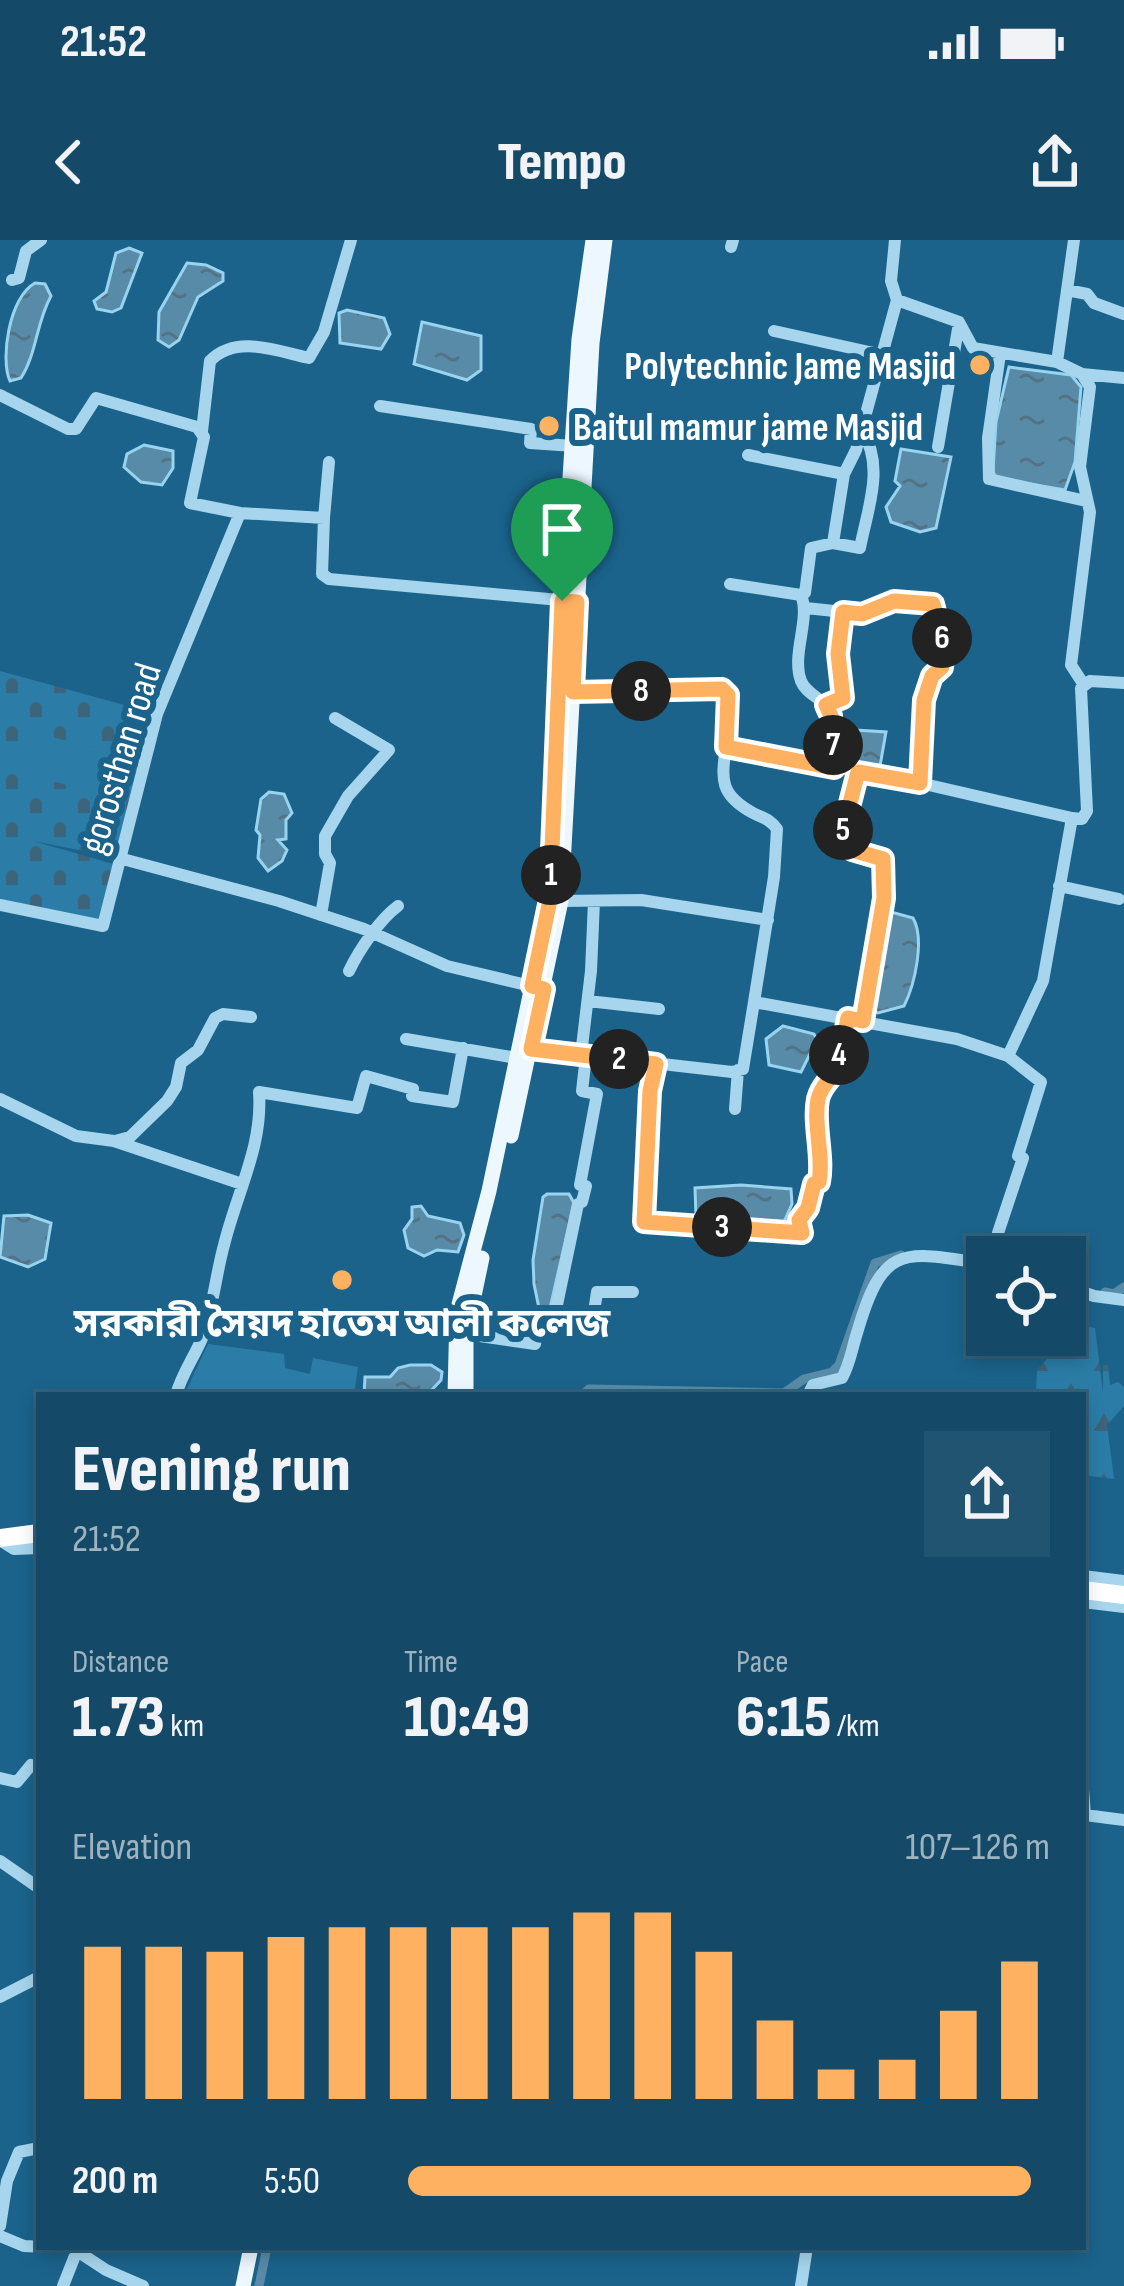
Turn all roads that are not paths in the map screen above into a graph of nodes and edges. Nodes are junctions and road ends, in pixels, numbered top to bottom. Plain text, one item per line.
1 (41, 240) edge
2 (350, 240) edge
3 (593, 240) edge
4 (605, 240) edge
5 (895, 240) edge
6 (1074, 240) edge
7 (12, 280) dead end
8 (1066, 290) junction
9 (897, 300) junction
10 (1124, 314) edge
11 (959, 322) junction
12 (774, 331) dead end
13 (1000, 354) junction
14 (883, 355) junction
15 (1057, 362) junction
16 (1082, 374) junction
17 (1124, 378) edge
18 (0, 395) edge
19 (380, 406) dead end
20 (862, 430) junction
21 (202, 431) junction
22 (574, 446) junction
23 (938, 447) dead end
24 (748, 455) dead end
25 (329, 462) dead end
26 (844, 475) junction
27 (1086, 501) junction
28 (240, 514) junction
29 (323, 518) junction
30 (833, 543) junction
31 (730, 584) dead end
32 (570, 601) junction
33 (803, 602) junction
34 (843, 612) junction
35 (1124, 683) edge
36 (1084, 685) junction
37 (566, 693) junction
38 (826, 705) junction
39 (335, 718) dead end
40 (726, 747) junction
41 (834, 768) junction
42 (858, 772) junction
43 (920, 783) junction
44 (1072, 818) junction
45 (119, 858) junction
46 (1059, 886) junction
47 (1119, 899) dead end
48 (561, 901) junction
49 (594, 902) junction
50 (0, 905) edge
51 (398, 906) dead end
52 (321, 915) junction
53 (768, 920) junction
54 (376, 934) junction
55 (349, 971) dead end
56 (538, 987) junction
57 (588, 1001) junction
58 (754, 1002) junction
59 (659, 1009) dead end
60 (251, 1017) dead end
61 (848, 1018) junction
62 (863, 1021) junction
63 (406, 1039) dead end
64 (463, 1048) junction
65 (524, 1054) junction
66 (584, 1055) junction
67 (1008, 1056) junction
68 (656, 1064) junction
69 (738, 1070) junction
70 (0, 1099) edge
71 (735, 1109) dead end
72 (114, 1141) junction
73 (242, 1184) junction
74 (998, 1233) dead end
75 (966, 1262) edge
76 (633, 1292) dead end
77 (1086, 1293) edge
78 (1124, 1300) edge
79 (538, 1324) junction
80 (466, 1334) junction
81 (177, 1392) edge
82 (455, 1392) edge
83 (466, 1392) edge
84 (810, 1392) edge
85 (36, 1522) edge
86 (0, 1526) edge
87 (36, 1533) edge
88 (0, 1539) edge
89 (36, 1548) edge
90 (1086, 1576) edge
91 (1124, 1581) edge
92 (1086, 1590) edge
93 (1124, 1595) edge
94 (1086, 1602) edge
95 (1124, 1607) edge
96 (36, 1768) edge
97 (0, 1778) edge
98 (1086, 1815) edge
99 (1124, 1820) edge
100 (0, 1861) edge
101 (36, 1886) edge
102 (36, 1979) edge
103 (0, 1997) edge
104 (36, 2148) edge
105 (0, 2226) edge
106 (0, 2236) edge
107 (36, 2247) edge
108 (74, 2250) edge
109 (78, 2250) edge
110 (251, 2250) edge
111 (807, 2250) edge
112 (247, 2285) edge
113 (63, 2286) edge
114 (143, 2286) edge
115 (801, 2286) edge

1 - 7 street
2 - 21 street
3 - 22 main road
4 - 32 main road
5 - 9 street
6 - 8 street
8 - 10 street
8 - 15 street
9 - 11 street
9 - 14 street
11 - 13 street
11 - 23 street
12 - 14 street
13 - 15 street
13 - 27 street
14 - 20 street
15 - 16 street
16 - 17 street
16 - 27 street
18 - 21 street
19 - 22 street
20 - 26 street
20 - 30 street
21 - 28 street
22 - 32 main road
24 - 26 street
25 - 29 street
26 - 30 street
27 - 36 street
28 - 29 street
28 - 45 street, gorosthan road
29 - 32 street
30 - 33 street
31 - 33 street
32 - 37 main road
33 - 34 street
33 - 38 street
34 - 38 street
34 - 43 street
35 - 36 street
36 - 44 street
37 - 40 street
37 - 48 main road
37 - 56 main road
38 - 41 street
39 - 52 street
40 - 41 street
40 - 53 street
41 - 42 street
42 - 43 street
42 - 62 street
43 - 44 street
44 - 46 street
45 - 50 street, gorosthan road
45 - 52 street
46 - 47 street
46 - 67 street
48 - 49 street
48 - 56 main road
49 - 53 street
49 - 57 street
51 - 54 street
52 - 54 street
53 - 58 street
54 - 55 street
54 - 56 street
56 - 65 main road
57 - 59 street
57 - 66 street
58 - 61 street
58 - 69 street
60 - 72 street
61 - 62 street
61 - 68 street
62 - 67 street
63 - 64 street
64 - 65 street
64 - 73 street
65 - 66 street
65 - 80 main road
65 - 82 main road
66 - 68 street
66 - 79 street
67 - 74 street
68 - 69 street
69 - 71 street
70 - 72 street
72 - 73 street
73 - 81 street
75 - 84 street
76 - 79 street
77 - 78 street
79 - 80 street
80 - 83 main road
85 - 86 highway
87 - 88 highway
88 - 89 street
90 - 91 street
92 - 93 highway
94 - 95 street
96 - 97 street
98 - 99 street
100 - 101 street
102 - 103 street
104 - 105 street
106 - 107 street
108 - 113 street
109 - 114 street
110 - 112 main road
111 - 115 street

